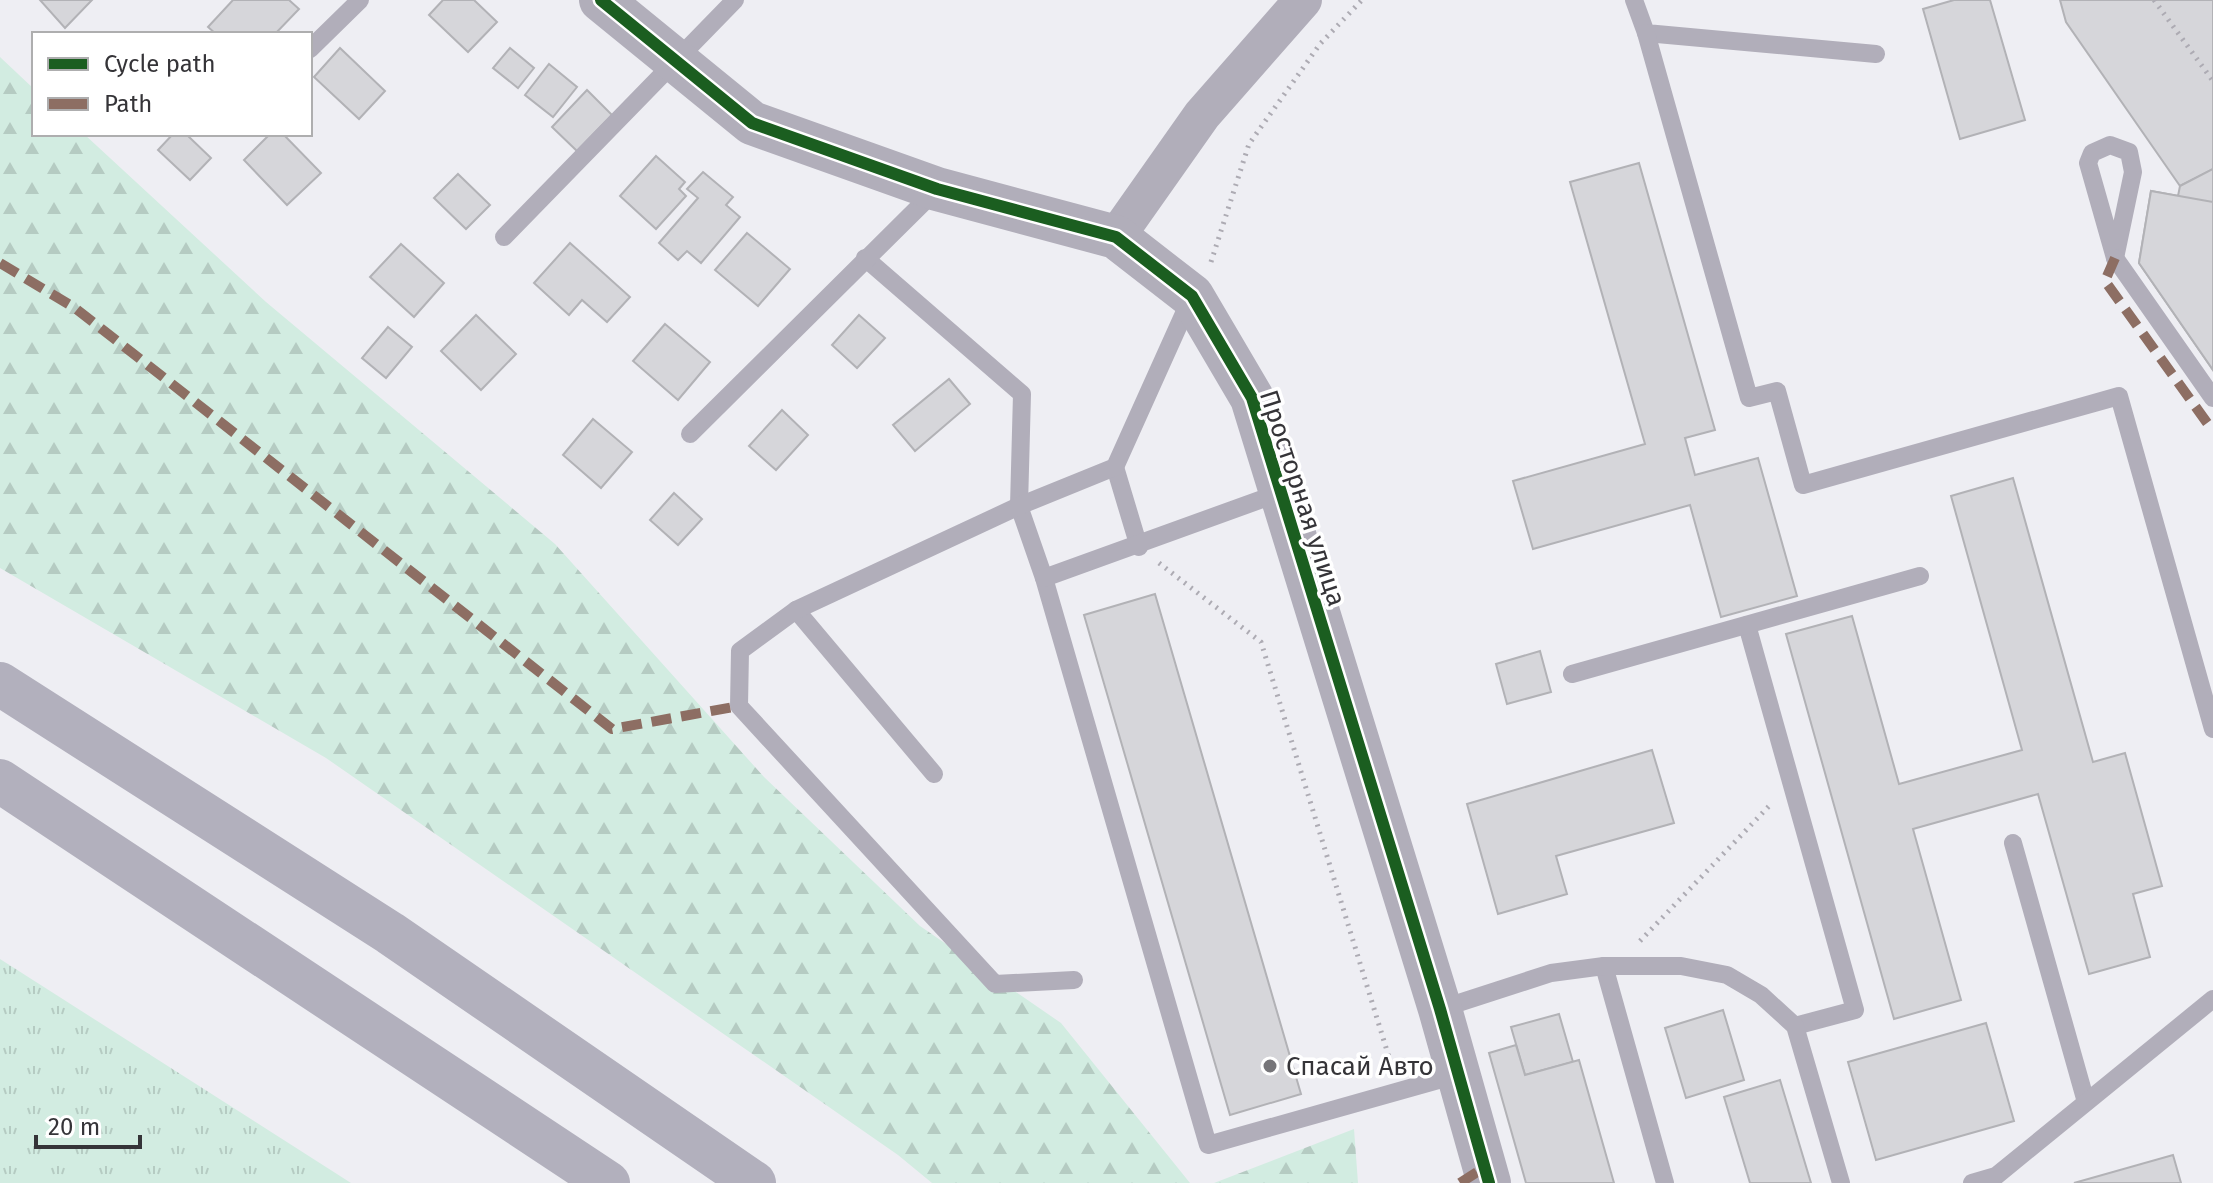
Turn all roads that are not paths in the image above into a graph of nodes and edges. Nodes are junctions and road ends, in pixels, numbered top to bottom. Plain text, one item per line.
1 (360, 0) edge
2 (601, 0) edge
3 (735, 0) edge
4 (1303, 0) edge
5 (1634, 0) edge
6 (1646, 33) junction
7 (312, 47) edge
8 (1876, 54) dead end
9 (675, 62) junction
10 (937, 189) junction
11 (504, 237) dead end
12 (1116, 237) junction
13 (865, 258) junction
14 (2115, 258) junction
15 (1195, 300) junction
16 (2213, 398) edge
17 (690, 434) dead end
18 (1115, 467) junction
19 (1279, 493) junction
20 (1019, 506) junction
21 (1139, 547) junction
22 (1920, 576) dead end
23 (1044, 578) junction
24 (796, 610) junction
25 (1747, 625) junction
26 (1572, 674) dead end
27 (0, 684) edge
28 (2213, 729) edge
29 (934, 774) dead end
30 (0, 781) edge
31 (2013, 843) dead end
32 (1610, 966) junction
33 (1074, 980) dead end
34 (2213, 999) edge
35 (1440, 1009) junction
36 (1795, 1026) junction
37 (1456, 1075) junction
38 (2086, 1102) junction
39 (608, 1183) edge
40 (754, 1183) edge
41 (1489, 1183) edge
42 (1665, 1183) edge
43 (1841, 1183) edge
44 (1972, 1183) edge

1 - 7 lane
2 - 9 street, Просторная улица
3 - 9 lane
4 - 12 street
5 - 6 lane
6 - 8 lane
6 - 28 lane
9 - 10 street, Просторная улица
9 - 11 lane
10 - 12 street, Просторная улица
10 - 13 lane
12 - 15 street, Просторная улица
13 - 17 lane
13 - 20 lane
14 - 14 lane
14 - 16 lane
15 - 18 lane
15 - 19 street, Просторная улица
18 - 20 lane
18 - 21 lane
19 - 21 lane
19 - 35 street, Просторная улица
20 - 23 lane
20 - 24 lane
21 - 23 lane
22 - 25 lane
23 - 37 lane
24 - 29 lane
24 - 33 lane
25 - 26 lane
25 - 36 lane
27 - 40 main road
30 - 39 main road
31 - 38 lane
32 - 35 lane
32 - 36 lane
32 - 42 lane
34 - 38 lane
35 - 37 street, Просторная улица
36 - 43 lane
37 - 41 street, Просторная улица
38 - 44 lane

